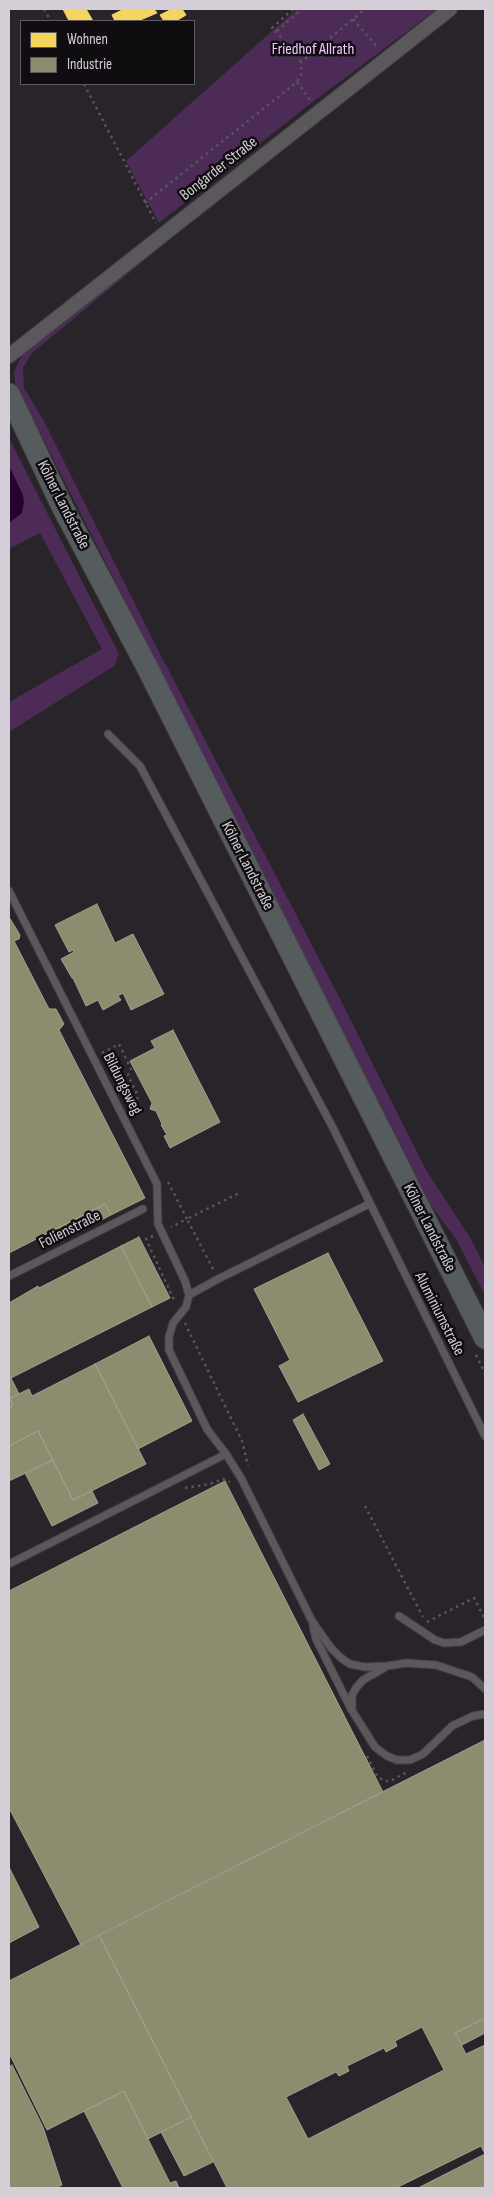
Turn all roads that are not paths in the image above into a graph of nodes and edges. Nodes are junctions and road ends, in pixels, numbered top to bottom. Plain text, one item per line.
1 (450, 9) edge
2 (9, 356) edge
3 (9, 394) edge
4 (108, 734) dead end
5 (9, 891) edge
6 (369, 1204) junction
7 (143, 1209) dead end
8 (9, 1276) edge
9 (189, 1295) junction
10 (485, 1338) edge
11 (485, 1436) edge
12 (226, 1454) junction
13 (9, 1564) edge
14 (399, 1616) dead end
15 (312, 1620) junction
16 (485, 1630) edge
17 (387, 1666) junction
18 (485, 1689) edge
19 (352, 1709) junction
20 (485, 1714) edge

1 - 2 street, Bongarder Straße
3 - 10 main road, Kölner Landstraße
4 - 6 lane, Aluminiumstraße
5 - 9 lane, Bildungsweg
6 - 9 lane
6 - 11 lane, Aluminiumstraße
7 - 8 lane, Folienstraße
9 - 12 lane
12 - 13 lane
12 - 15 lane
14 - 16 lane
15 - 17 lane
15 - 19 lane
17 - 18 lane
17 - 19 lane
19 - 20 lane

